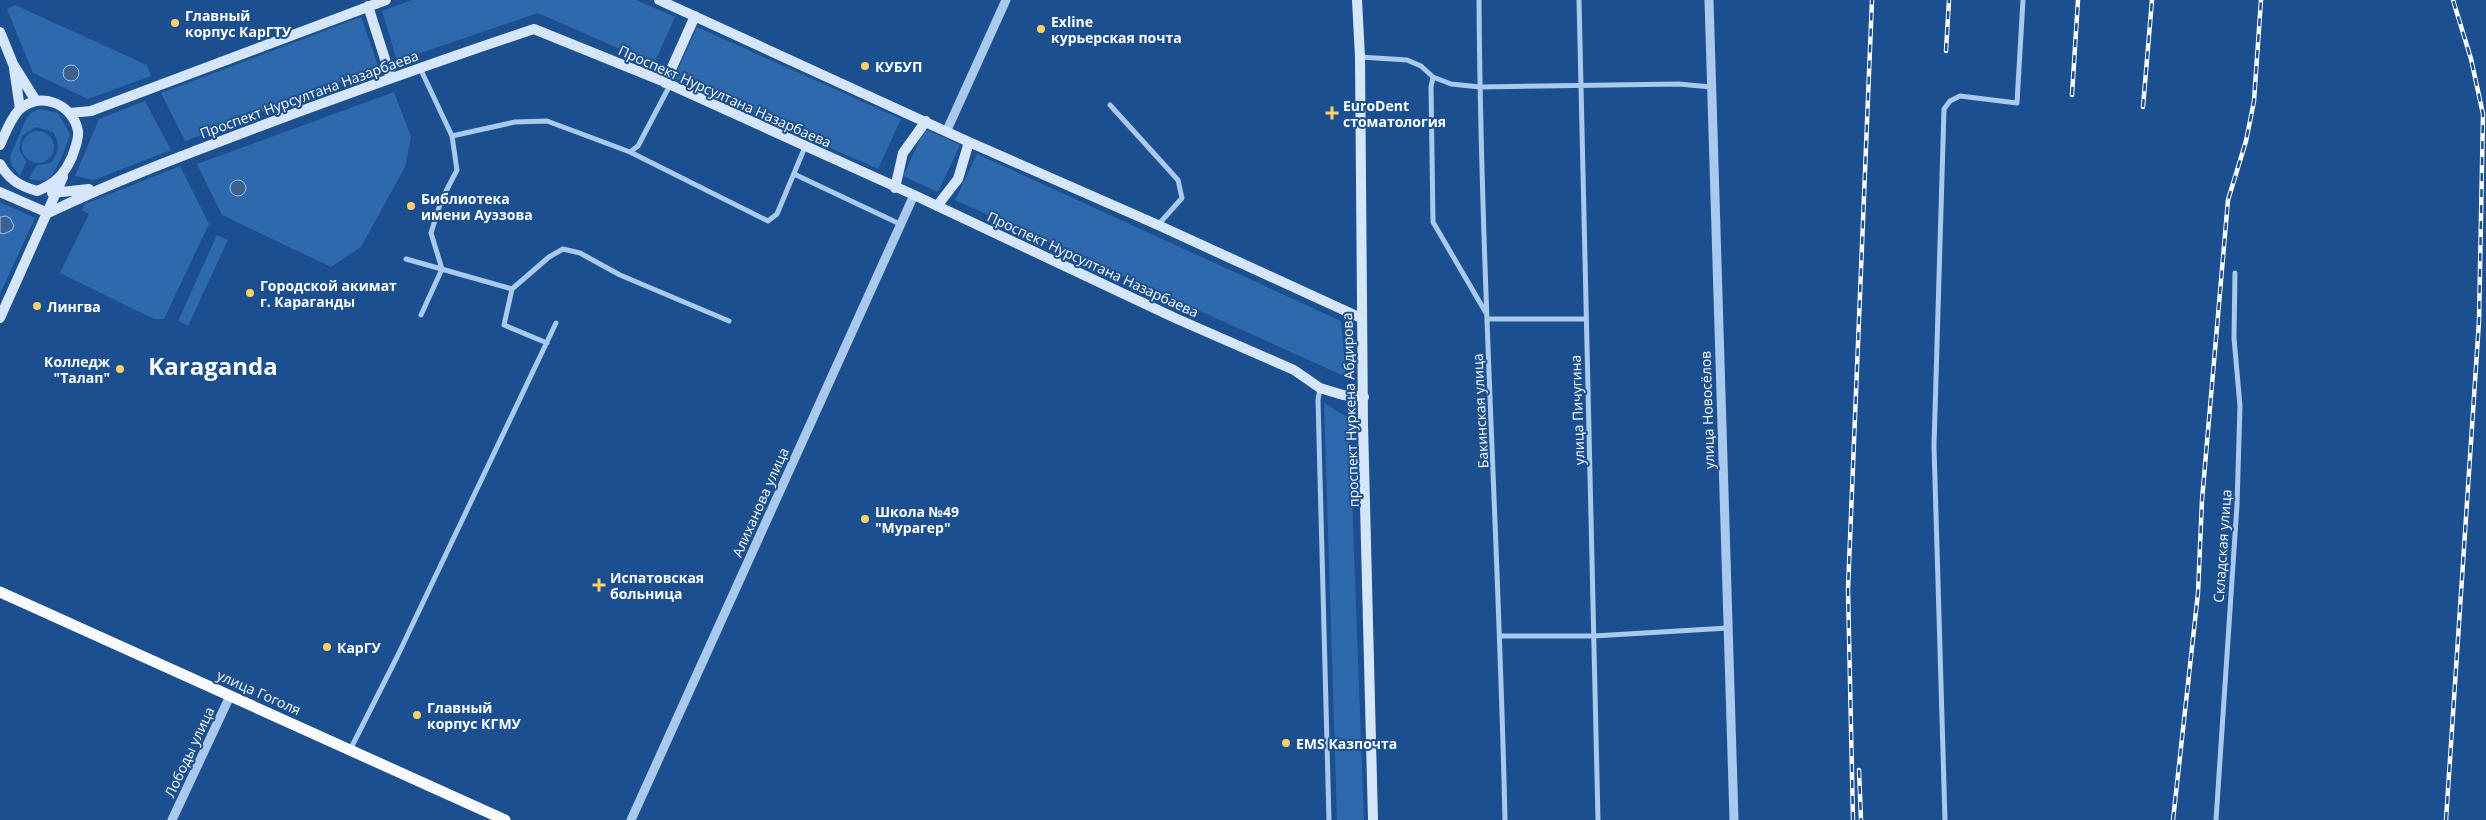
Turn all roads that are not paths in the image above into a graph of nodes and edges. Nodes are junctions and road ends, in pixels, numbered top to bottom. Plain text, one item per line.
1 (386, 0) edge
2 (659, 0) edge
3 (1006, 0) edge
4 (1357, 0) edge
5 (1479, 0) edge
6 (1579, 0) edge
7 (1709, 0) edge
8 (2023, 0) edge
9 (368, 6) junction
10 (695, 16) junction
11 (0, 32) edge
12 (1360, 57) junction
13 (13, 64) junction
14 (419, 67) junction
15 (1433, 77) junction
16 (391, 78) junction
17 (667, 84) junction
18 (1581, 85) junction
19 (1480, 87) junction
20 (1711, 87) junction
21 (36, 100) junction
22 (1110, 105) dead end
23 (20, 109) junction
24 (70, 113) junction
25 (926, 121) junction
26 (947, 130) junction
27 (452, 136) junction
28 (969, 142) junction
29 (0, 145) edge
30 (805, 147) junction
31 (630, 152) junction
32 (0, 164) edge
33 (68, 165) junction
34 (794, 174) junction
35 (100, 187) junction
36 (895, 188) junction
37 (38, 191) junction
38 (0, 192) edge
39 (56, 194) junction
40 (914, 196) junction
41 (937, 206) junction
42 (48, 213) junction
43 (1158, 224) junction
44 (902, 225) junction
45 (406, 259) dead end
46 (442, 269) junction
47 (2235, 273) dead end
48 (512, 289) junction
49 (421, 315) dead end
50 (1487, 316) junction
51 (0, 318) edge
52 (1361, 318) junction
53 (1586, 318) junction
54 (729, 321) dead end
55 (556, 322) dead end
56 (546, 343) junction
57 (1320, 388) junction
58 (1364, 398) junction
59 (0, 592) edge
60 (1728, 628) junction
61 (1501, 636) junction
62 (1594, 636) junction
63 (230, 696) junction
64 (350, 750) junction
65 (172, 820) edge
66 (505, 820) edge
67 (631, 820) edge
68 (1329, 820) edge
69 (1373, 820) edge
70 (1505, 820) edge
71 (1598, 820) edge
72 (1734, 820) edge
73 (1944, 820) edge
74 (2216, 820) edge

1 - 9 main road
2 - 10 main road
3 - 26 street
4 - 12 main road, проспект Нуркена Абдирова
5 - 19 street, Бакинская улица
6 - 18 street, улица Пичугина
7 - 20 street, улица Новосёлов
8 - 73 street
9 - 16 main road
9 - 24 main road
10 - 17 main road
10 - 25 main road
11 - 13 main road
12 - 15 street
12 - 52 main road, проспект Нуркена Абдирова
13 - 21 main road
13 - 23 main road
14 - 16 main road, Проспект Нурсултана Назарбаева
14 - 17 main road, Проспект Нурсултана Назарбаева
14 - 27 street
15 - 19 street
15 - 50 street
16 - 35 main road, Проспект Нурсултана Назарбаева
17 - 30 main road, Проспект Нурсултана Назарбаева
17 - 31 street
18 - 19 street
18 - 20 street
18 - 53 street, улица Пичугина
19 - 50 street, Бакинская улица
20 - 60 street, улица Новосёлов
21 - 23 main road
21 - 24 main road
22 - 43 street
23 - 29 main road
24 - 33 main road
25 - 26 main road
25 - 36 main road
26 - 28 main road
27 - 31 street
27 - 46 street
28 - 41 main road
28 - 43 main road
30 - 34 street
30 - 36 main road, Проспект Нурсултана Назарбаева
31 - 34 street
32 - 37 main road
33 - 37 main road
33 - 39 main road
34 - 44 street
35 - 39 main road, Проспект Нурсултана Назарбаева
35 - 42 main road, Проспект Нурсултана Назарбаева
36 - 40 main road, Проспект Нурсултана Назарбаева
37 - 39 main road, Проспект Нурсултана Назарбаева
38 - 42 main road
39 - 42 main road
40 - 41 main road, Проспект Нурсултана Назарбаева
40 - 44 street, Алиханова улица
41 - 57 main road, Проспект Нурсултана Назарбаева
42 - 51 main road
43 - 52 main road
44 - 67 street, Алиханова улица
45 - 46 street
46 - 48 street
46 - 49 street
47 - 74 street, Складская улица
48 - 54 street
48 - 56 street
50 - 53 street
50 - 61 street, Бакинская улица
52 - 58 main road, проспект Нуркена Абдирова
53 - 62 street, улица Пичугина
55 - 56 street
56 - 64 street
57 - 58 main road, Проспект Нурсултана Назарбаева
57 - 68 street, проспект Нуркена Абдирова
58 - 69 main road, проспект Нуркена Абдирова
59 - 63 highway, улица Гоголя
60 - 62 street
60 - 72 street, улица Новосёлов
61 - 62 street
61 - 70 street, Бакинская улица
62 - 71 street, улица Пичугина
63 - 64 highway, улица Гоголя
63 - 65 street, Лободы улица
64 - 66 highway, улица Гоголя

